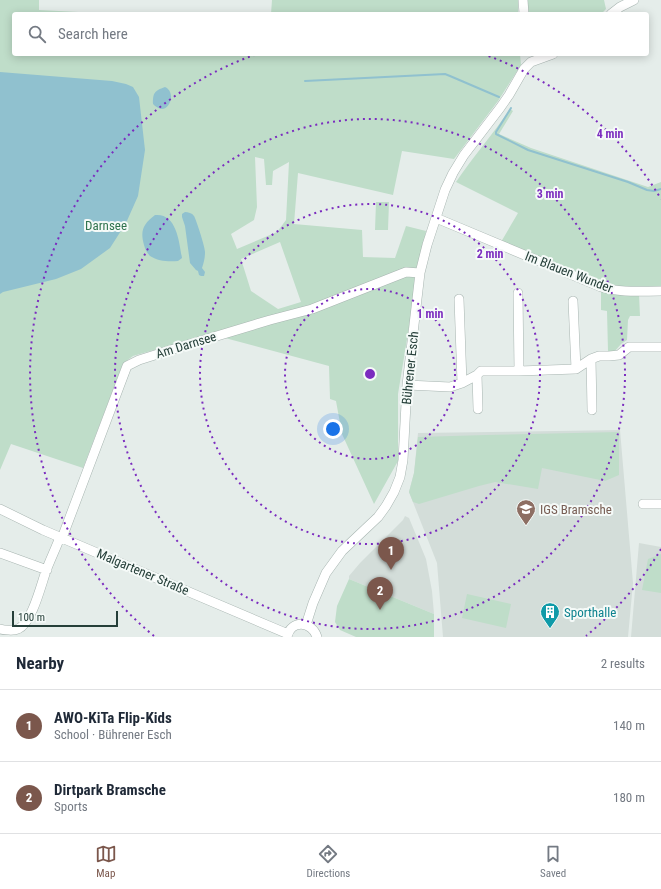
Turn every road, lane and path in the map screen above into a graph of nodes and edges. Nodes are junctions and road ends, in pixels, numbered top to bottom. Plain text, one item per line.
1 (523, 0) edge
2 (634, 0) edge
3 (524, 12) edge
4 (614, 12) edge
5 (541, 56) edge
6 (529, 58) edge
7 (436, 218) junction
8 (420, 273) junction
9 (661, 291) edge
10 (518, 293) dead end
11 (459, 299) dead end
12 (573, 301) dead end
13 (661, 347) edge
14 (591, 358) junction
15 (576, 369) junction
16 (519, 371) junction
17 (477, 375) junction
18 (462, 384) junction
19 (407, 385) junction
20 (478, 409) dead end
21 (592, 410) dead end
22 (643, 504) dead end
23 (661, 504) edge
24 (0, 509) edge
25 (61, 537) junction
26 (0, 553) edge
27 (47, 570) junction
28 (306, 625) junction
29 (0, 629) edge
30 (287, 635) edge
31 (317, 637) edge

1 - 3 street
2 - 4 street
5 - 6 street, Bührener Esch
6 - 7 street, Bührener Esch
7 - 8 street, Bührener Esch
7 - 9 street, Im Blauen Wunder
8 - 19 street, Bührener Esch
8 - 25 street, Am Darnsee
10 - 16 street
11 - 18 street
12 - 15 street
13 - 14 street
14 - 15 street
14 - 21 street
15 - 16 street
16 - 17 street
17 - 18 street
17 - 20 street
18 - 19 street
19 - 28 street, Bührener Esch
22 - 23 street
24 - 25 street, Malgartener Straße
25 - 27 street
25 - 30 street, Malgartener Straße
26 - 27 street
27 - 29 street
28 - 30 street
28 - 31 street

